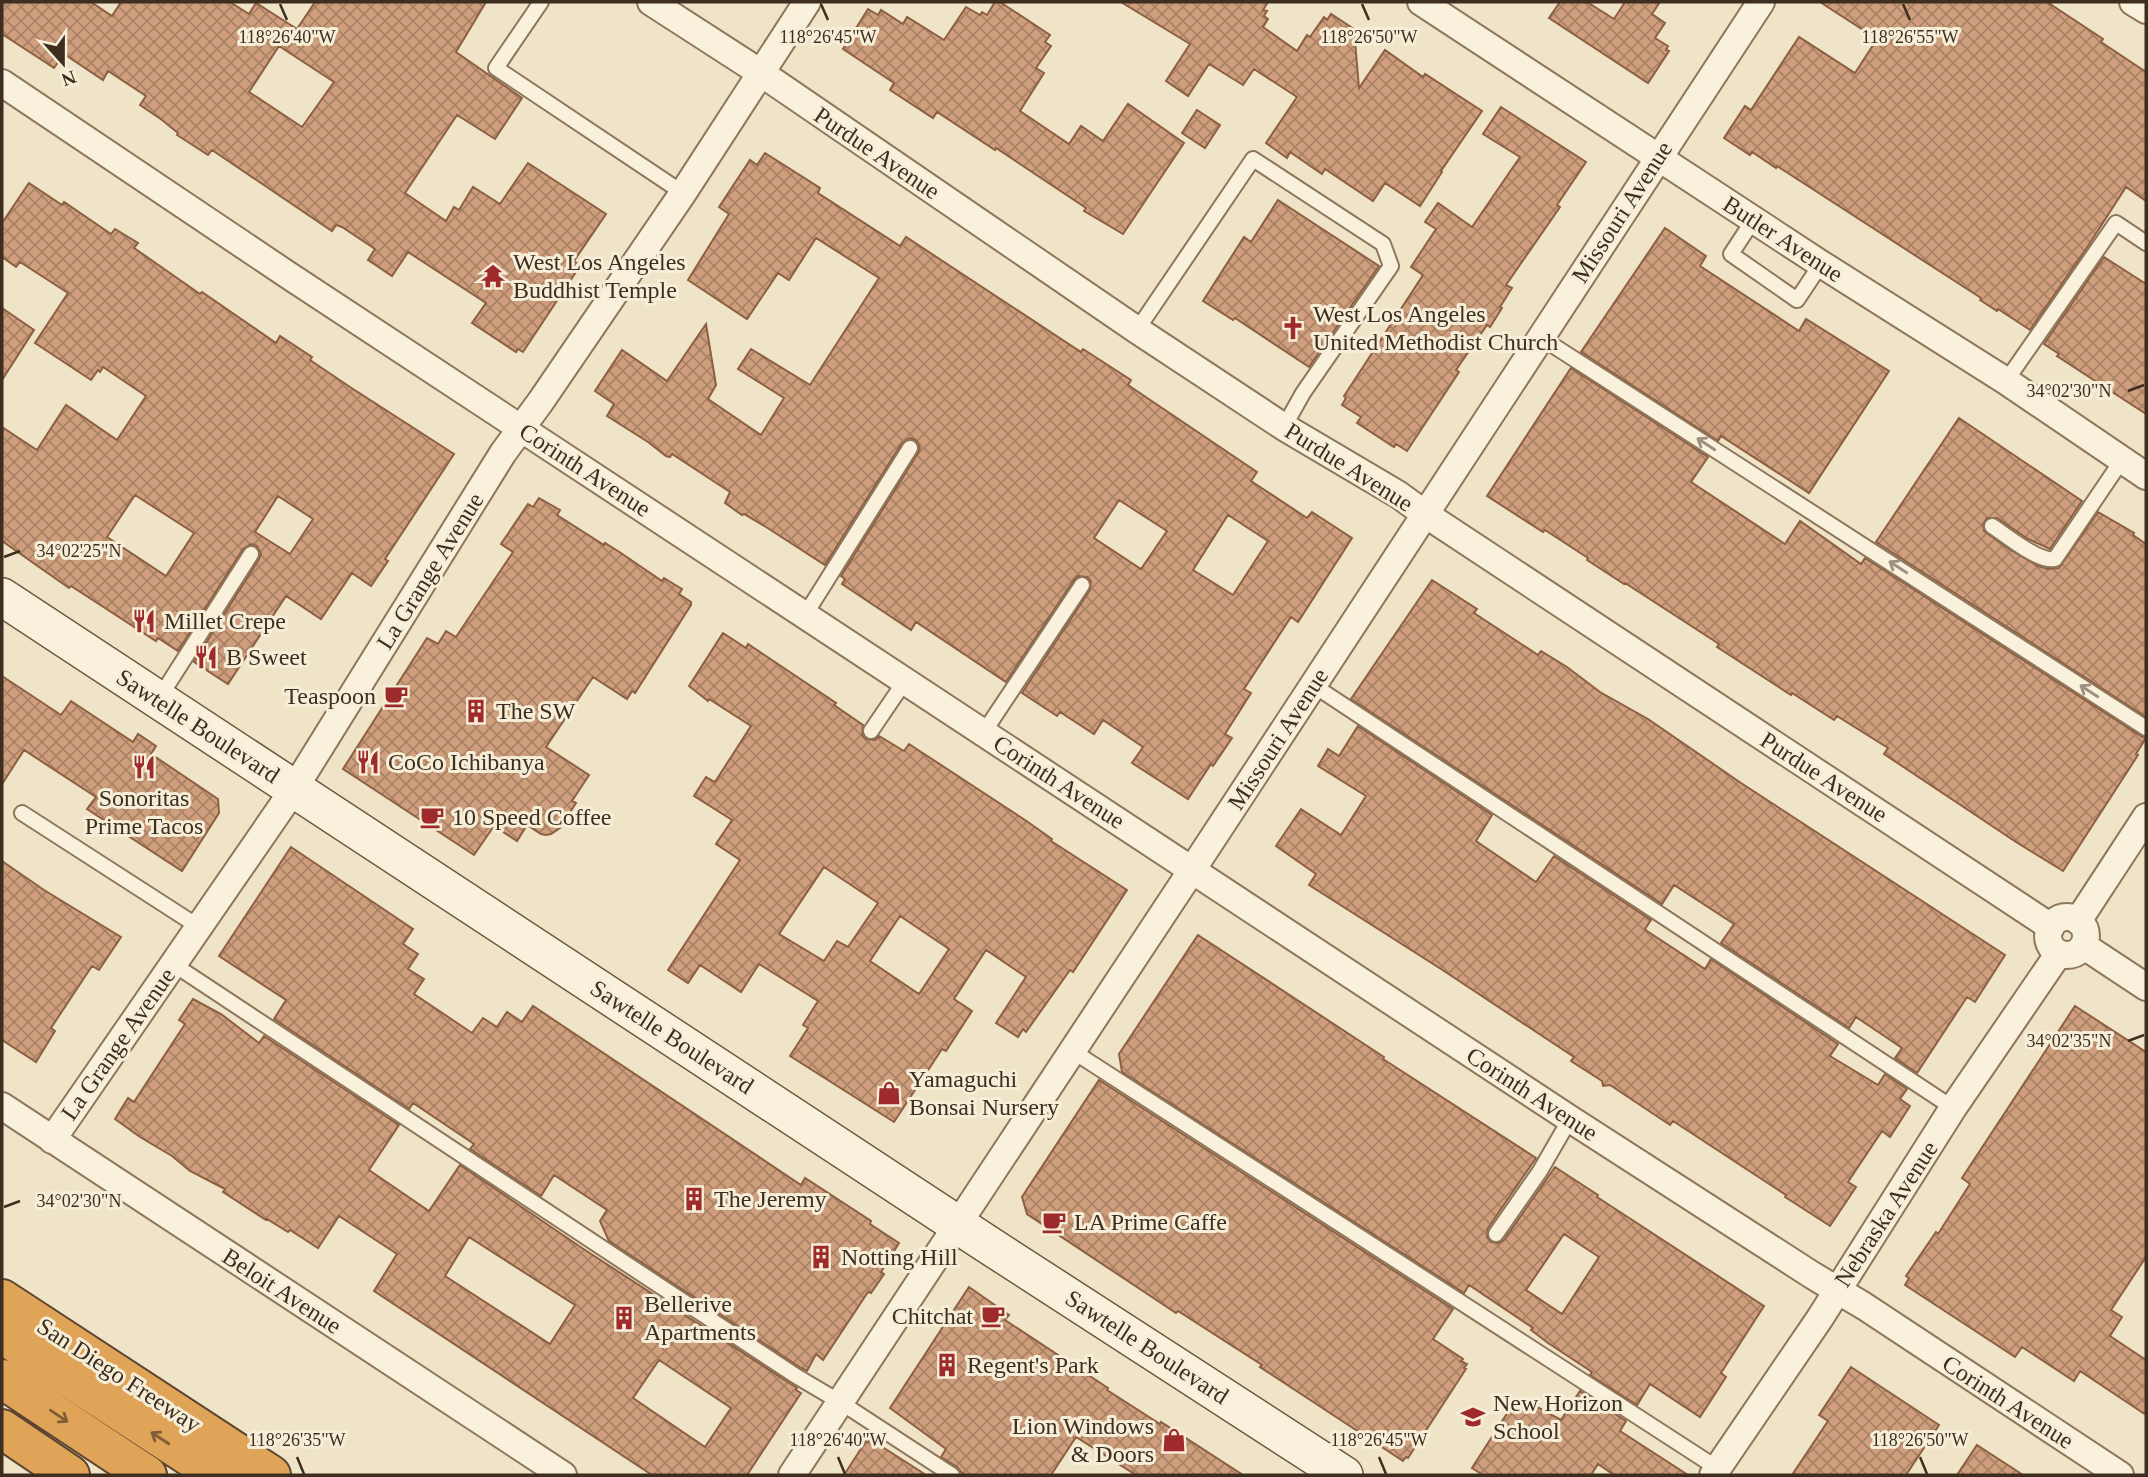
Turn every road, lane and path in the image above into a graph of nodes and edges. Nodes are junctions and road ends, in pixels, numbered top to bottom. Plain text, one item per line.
1 (541, 2) edge
2 (651, 2) edge
3 (807, 2) edge
4 (1421, 2) edge
5 (1761, 2) edge
6 (2133, 2) edge
7 (2146, 10) edge
8 (761, 73) junction
9 (2, 83) edge
10 (1658, 158) junction
11 (683, 193) junction
12 (1754, 219) junction
13 (2146, 243) edge
14 (1821, 264) junction
15 (1137, 330) junction
16 (1540, 337) junction
17 (2006, 381) junction
18 (1284, 427) junction
19 (522, 429) junction
20 (911, 448) dead end
21 (2122, 460) junction
22 (2146, 476) edge
23 (1425, 514) junction
24 (1992, 526) dead end
25 (251, 554) dead end
26 (1083, 585) dead end
27 (2, 597) edge
28 (805, 615) junction
29 (905, 681) junction
30 (1313, 685) junction
31 (158, 700) junction
32 (2146, 728) edge
33 (871, 731) dead end
34 (984, 732) junction
35 (294, 789) junction
36 (22, 813) dead end
37 (2146, 817) edge
38 (1192, 870) junction
39 (199, 927) junction
40 (2051, 927) junction
41 (2081, 933) junction
42 (2059, 953) junction
43 (173, 964) junction
44 (2146, 987) edge
45 (1072, 1050) junction
46 (2, 1106) edge
47 (1953, 1108) junction
48 (1570, 1119) junction
49 (52, 1140) junction
50 (957, 1224) junction
51 (1496, 1234) dead end
52 (1837, 1290) junction
53 (2, 1299) edge
54 (2, 1334) edge
55 (2, 1378) edge
56 (840, 1402) junction
57 (2, 1429) edge
58 (1715, 1472) edge
59 (69, 1475) edge
60 (148, 1475) edge
61 (218, 1475) edge
62 (271, 1475) edge
63 (563, 1475) edge
64 (792, 1475) edge
65 (952, 1475) edge
66 (1344, 1475) edge
67 (2120, 1475) edge

1 - 11 lane
2 - 8 street, Purdue Avenue
3 - 8 street, La Grange Avenue
4 - 10 street, Butler Avenue
5 - 10 street, Missouri Avenue
6 - 7 street
8 - 11 street, La Grange Avenue
8 - 15 street, Purdue Avenue
9 - 19 street, Corinth Avenue
10 - 12 street, Butler Avenue
10 - 16 street, Missouri Avenue
11 - 19 street, La Grange Avenue
12 - 14 street, Butler Avenue
12 - 14 lane
13 - 17 lane
14 - 17 street, Butler Avenue
15 - 18 street, Purdue Avenue
15 - 18 lane
16 - 23 street, Missouri Avenue
32 -> 16 lane
17 - 21 street, Butler Avenue
18 - 23 street, Purdue Avenue
19 - 28 street, Corinth Avenue
19 - 35 street, La Grange Avenue
20 - 28 lane
21 - 22 street, Butler Avenue
21 - 24 lane
23 - 30 street, Missouri Avenue
23 - 40 street, Purdue Avenue
25 - 31 lane
26 - 34 lane
27 - 31 street, Sawtelle Boulevard
28 - 29 street, Corinth Avenue
29 - 33 lane
29 - 34 street, Corinth Avenue
30 - 38 street, Missouri Avenue
30 - 47 lane
31 - 35 street, Sawtelle Boulevard
34 - 38 street, Corinth Avenue
35 - 39 street, La Grange Avenue
35 - 50 street, Sawtelle Boulevard
36 - 39 lane
37 - 41 street
38 - 45 street, Missouri Avenue
38 - 48 street, Corinth Avenue
39 - 43 street, La Grange Avenue
40 - 41 street
40 - 42 street
41 - 42 street
41 - 44 street
42 - 47 street, Nebraska Avenue
43 - 49 street, La Grange Avenue
43 - 56 lane
45 - 50 street, Missouri Avenue
45 - 58 lane
46 - 49 street, Beloit Avenue
47 - 52 street, Nebraska Avenue
48 - 51 lane
48 - 52 street, Corinth Avenue
49 - 63 street, Beloit Avenue
50 - 56 street, Missouri Avenue
50 - 66 street, Sawtelle Boulevard
52 - 58 street, Nebraska Avenue
52 - 67 street, Corinth Avenue
53 - 62 highway, San Diego Freeway
61 -> 54 highway
55 -> 60 highway
56 - 64 street, Missouri Avenue
56 - 65 lane
57 - 59 highway

